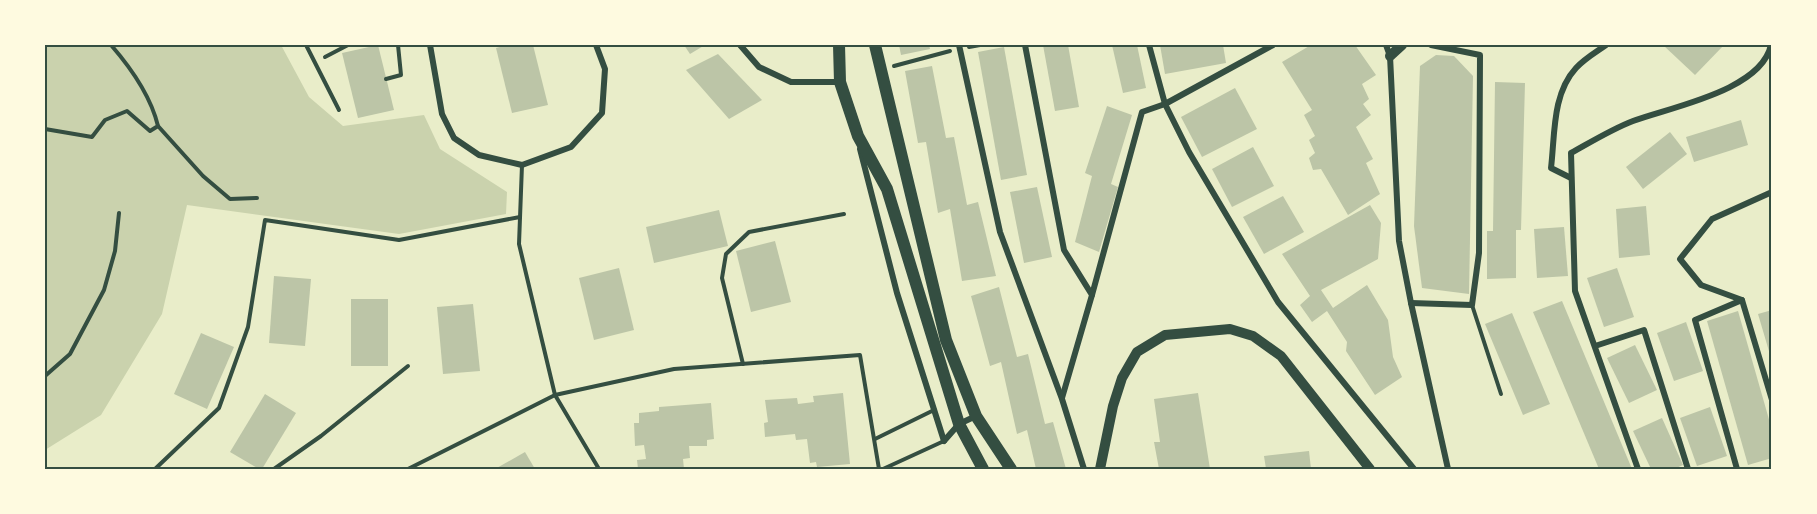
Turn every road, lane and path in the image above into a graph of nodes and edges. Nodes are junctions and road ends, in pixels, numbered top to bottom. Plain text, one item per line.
1 (111, 45) edge
2 (306, 45) edge
3 (348, 45) edge
4 (398, 45) edge
5 (430, 45) edge
6 (596, 45) edge
7 (740, 45) edge
8 (839, 45) edge
9 (875, 45) edge
10 (980, 45) edge
11 (1025, 45) edge
12 (1149, 45) edge
13 (1273, 45) edge
14 (1386, 45) edge
15 (1402, 45) edge
16 (1431, 45) edge
17 (1606, 45) edge
18 (1771, 45) edge
19 (959, 47) edge
20 (1389, 56) junction
21 (315, 62) junction
22 (881, 69) junction
23 (386, 79) dead end
24 (840, 82) junction
25 (1165, 104) junction
26 (339, 110) dead end
27 (158, 126) junction
28 (45, 129) edge
29 (858, 136) junction
30 (522, 165) junction
31 (1571, 178) junction
32 (1772, 192) edge
33 (257, 198) dead end
34 (119, 213) dead end
35 (844, 214) dead end
36 (520, 217) junction
37 (1092, 295) junction
38 (1742, 300) junction
39 (1411, 303) junction
40 (1472, 305) junction
41 (1595, 346) junction
42 (743, 364) junction
43 (408, 366) dead end
44 (45, 376) edge
45 (1501, 394) dead end
46 (555, 395) junction
47 (1062, 399) junction
48 (1772, 400) edge
49 (935, 410) junction
50 (976, 416) junction
51 (959, 424) junction
52 (875, 439) junction
53 (944, 441) junction
54 (155, 469) edge
55 (274, 469) edge
56 (408, 469) edge
57 (599, 469) edge
58 (881, 469) edge
59 (983, 469) edge
60 (1011, 469) edge
61 (1084, 469) edge
62 (1100, 469) edge
63 (1370, 469) edge
64 (1414, 469) edge
65 (1448, 469) edge
66 (1638, 469) edge
67 (1688, 469) edge
68 (1737, 469) edge

1 - 27 path
2 - 21 lane
3 - 21 path
4 - 23 path
5 - 30 street
6 - 30 street
7 - 24 street
8 - 24 main road
9 - 22 main road
10 - 19 path
11 - 37 street
12 - 25 street
13 - 25 street
14 - 20 street
15 - 20 street
16 - 40 street
17 - 31 street
18 - 31 street
19 - 22 path
19 - 47 street
20 - 39 street
21 - 26 lane
22 - 50 main road
24 - 29 main road
25 - 37 street
25 - 64 street
27 - 28 path
27 - 33 path
29 - 49 street
29 - 51 main road
30 - 36 lane
31 - 41 street
32 - 38 street
34 - 44 path
35 - 42 lane
36 - 46 lane
36 - 54 lane
37 - 47 street
38 - 48 street
38 - 68 street
39 - 40 street
39 - 65 street
40 - 45 lane
41 - 66 street
41 - 67 street
42 - 46 lane
42 - 52 lane
43 - 55 lane
46 - 56 lane
46 - 57 lane
47 - 61 street
49 - 52 lane
49 - 53 street
50 - 51 street
50 - 60 main road
51 - 53 street
51 - 59 main road
52 - 58 lane
53 - 58 lane
62 - 63 street

